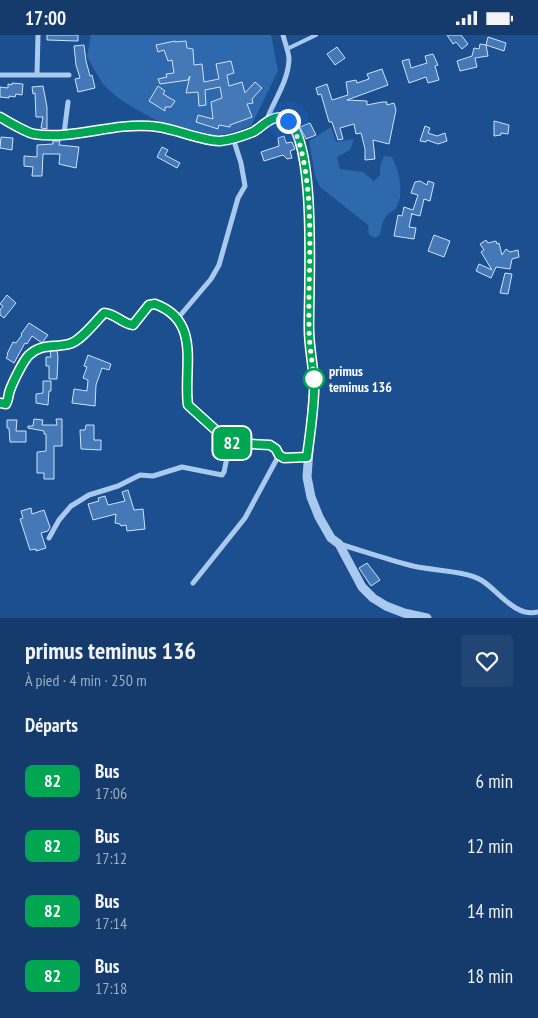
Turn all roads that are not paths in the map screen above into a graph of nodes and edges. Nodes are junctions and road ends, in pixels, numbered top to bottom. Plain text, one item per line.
1 (38, 35) edge
2 (283, 35) edge
3 (316, 35) edge
4 (287, 49) junction
5 (37, 74) junction
6 (0, 75) edge
7 (70, 75) dead end
8 (68, 102) dead end
9 (0, 117) edge
10 (265, 123) junction
11 (64, 134) junction
12 (233, 138) junction
13 (178, 318) junction
14 (0, 403) edge
15 (230, 443) junction
16 (279, 455) junction
17 (307, 457) junction
18 (49, 538) dead end
19 (339, 544) junction
20 (193, 583) dead end
21 (538, 612) edge
22 (427, 618) edge

1 - 5 street
2 - 4 street
3 - 4 lane
4 - 10 street
5 - 6 street
5 - 7 street
8 - 11 street
9 - 11 street
10 - 12 street
10 - 17 street
11 - 12 street
12 - 13 street
13 - 14 lane
13 - 15 street
15 - 16 street
15 - 18 street
16 - 17 street
16 - 20 street
17 - 19 street
19 - 21 street
19 - 22 street

